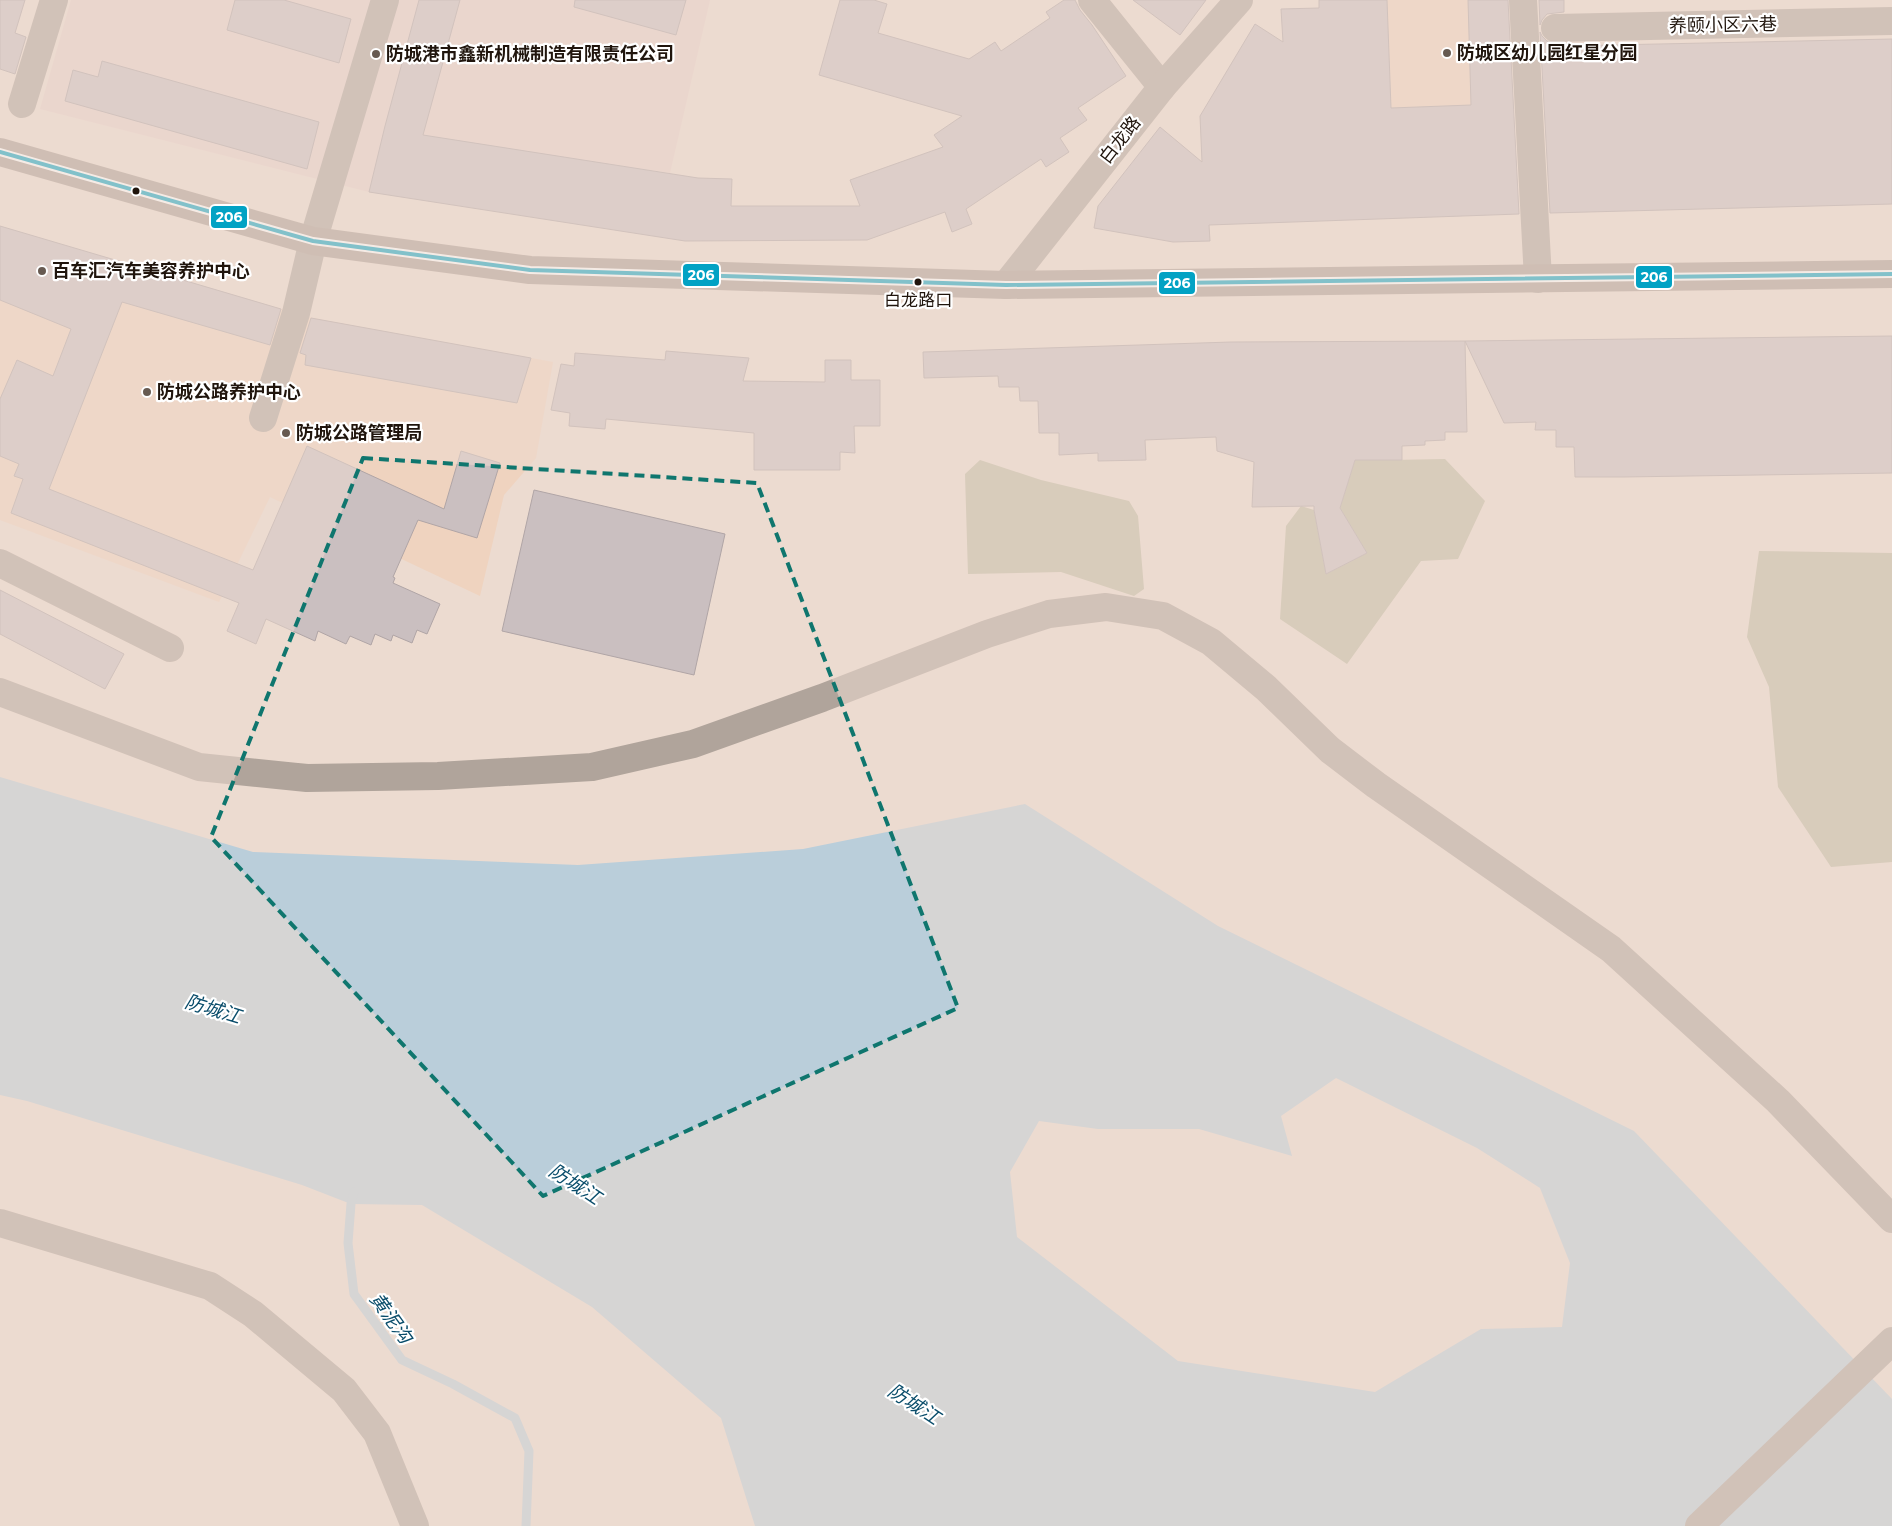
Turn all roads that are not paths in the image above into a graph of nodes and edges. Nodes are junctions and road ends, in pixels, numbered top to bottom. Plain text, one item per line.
1 (54, 0) edge
2 (385, 0) edge
3 (1092, 0) edge
4 (1239, 0) edge
5 (1523, 0) edge
6 (1892, 21) edge
7 (1555, 28) dead end
8 (1162, 87) junction
9 (22, 104) dead end
10 (0, 152) edge
11 (313, 241) junction
12 (1892, 274) edge
13 (1538, 278) junction
14 (1006, 285) junction
15 (262, 418) dead end
16 (0, 563) edge
17 (170, 648) dead end
18 (0, 692) edge
19 (1892, 1219) edge
20 (0, 1222) edge
21 (1892, 1341) edge
22 (415, 1526) edge
23 (1699, 1526) edge

1 - 9 street
2 - 11 street
3 - 8 street
4 - 8 street, 白龙路
5 - 13 street
6 - 7 street, 养颐小区六巷
8 - 14 street, 白龙路
10 - 11 main road
11 - 14 main road
11 - 15 street
12 - 13 main road
13 - 14 main road
16 - 17 street
18 - 19 street
20 - 22 street
21 - 23 street

